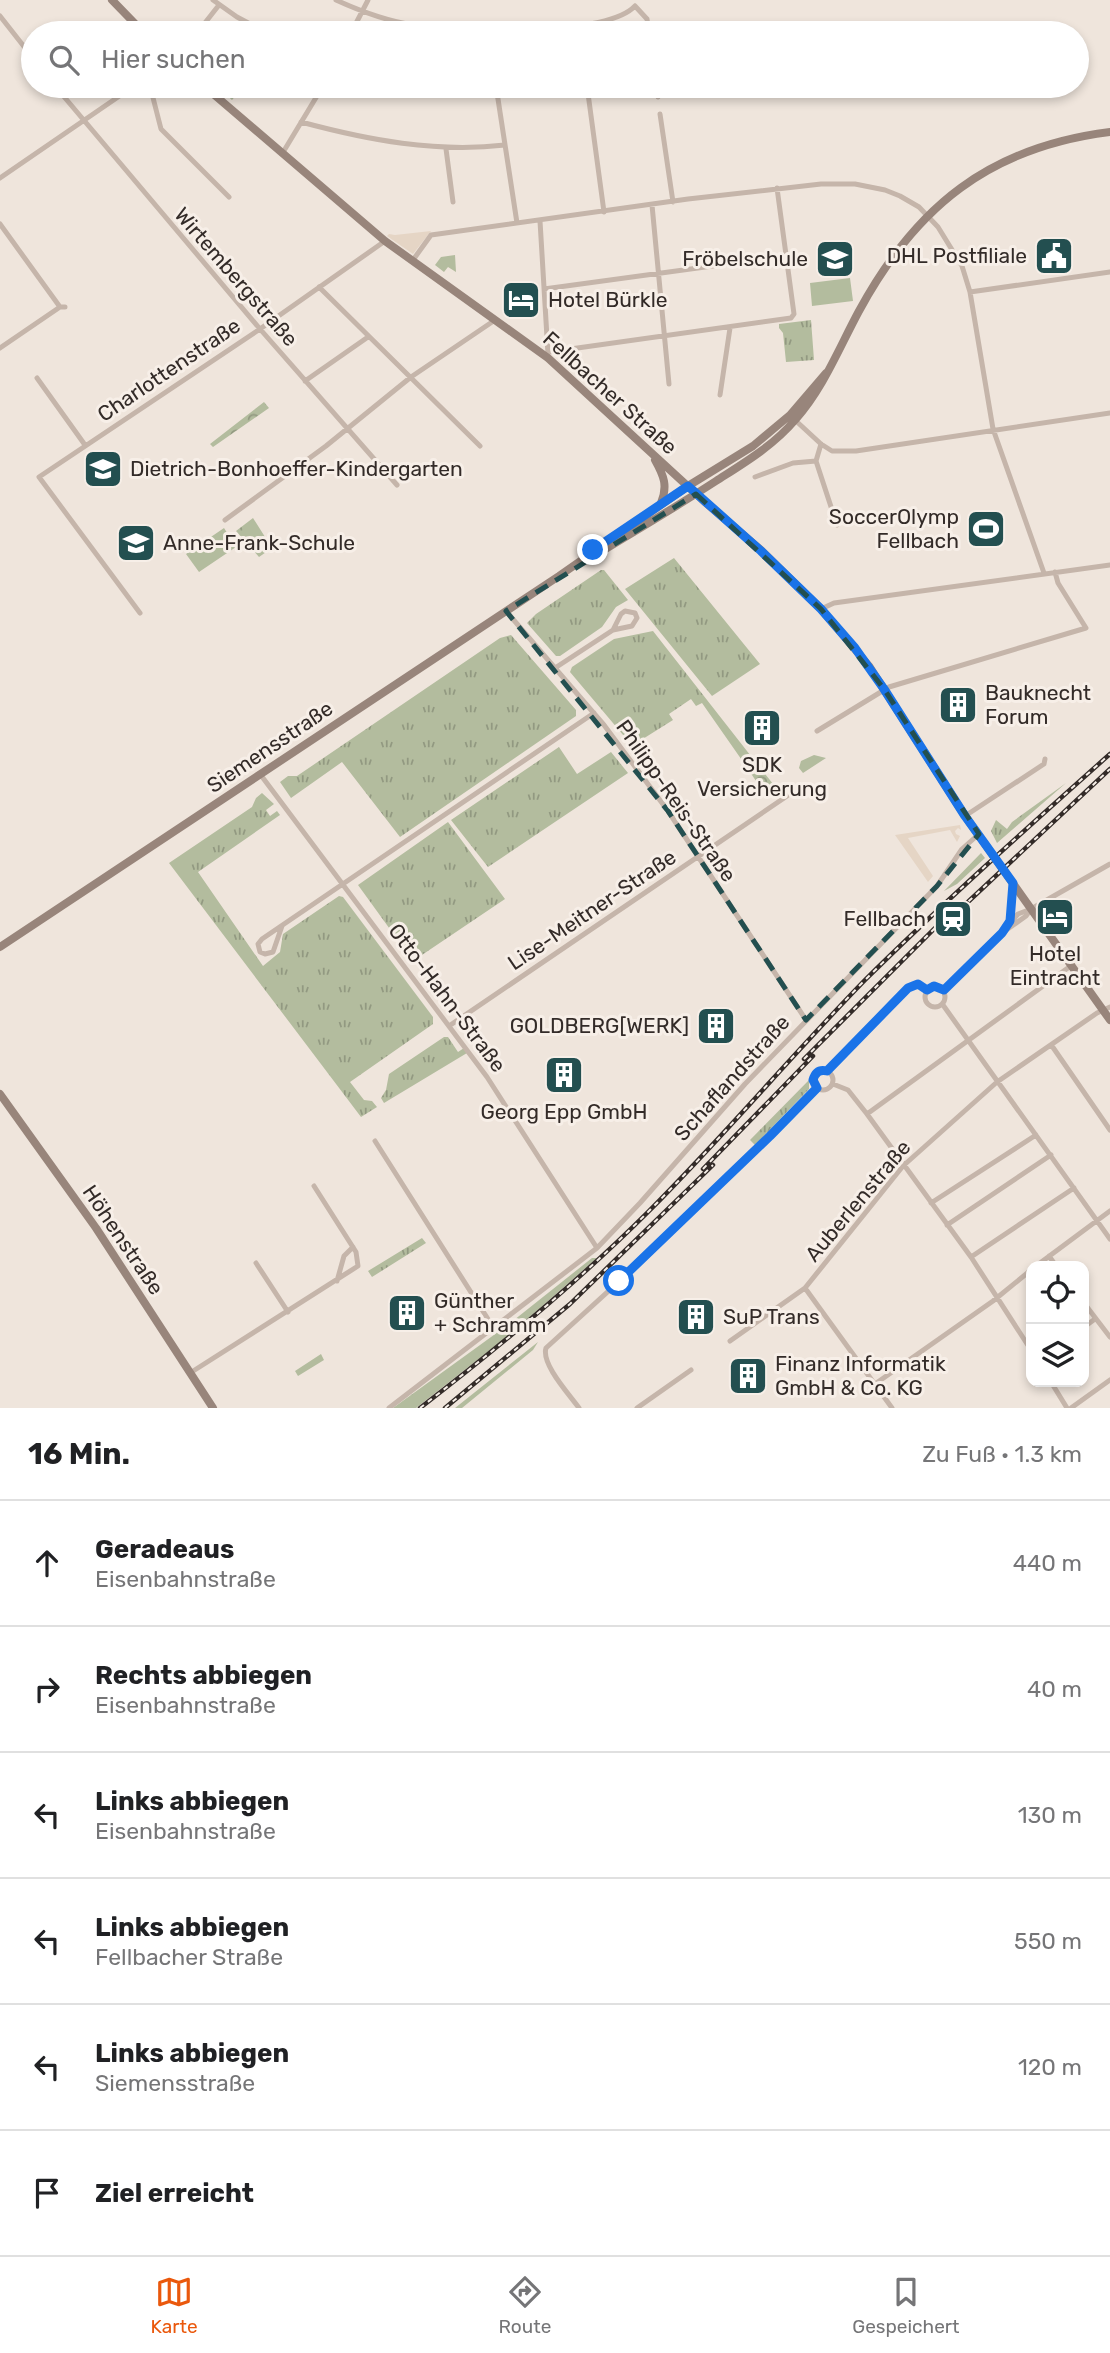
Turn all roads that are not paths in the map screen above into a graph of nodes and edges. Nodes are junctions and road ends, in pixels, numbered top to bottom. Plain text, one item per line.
1 (112, 0) edge
2 (214, 0) edge
3 (336, 0) edge
4 (368, 0) edge
5 (634, 3) edge
6 (219, 5) junction
7 (362, 11) junction
8 (0, 16) edge
9 (132, 21) edge
10 (206, 21) edge
11 (246, 21) edge
12 (357, 21) edge
13 (400, 21) edge
14 (599, 21) edge
15 (647, 21) edge
16 (21, 43) edge
17 (65, 98) edge
18 (117, 98) edge
19 (153, 98) edge
20 (218, 98) edge
21 (316, 98) edge
22 (497, 98) edge
23 (589, 98) edge
24 (660, 114) dead end
25 (83, 121) junction
26 (302, 122) junction
27 (1110, 132) edge
28 (505, 145) junction
29 (446, 149) junction
30 (282, 154) junction
31 (0, 178) edge
32 (777, 188) junction
33 (229, 197) dead end
34 (453, 202) dead end
35 (673, 202) junction
36 (652, 205) junction
37 (604, 212) junction
38 (927, 215) junction
39 (540, 220) junction
40 (517, 223) junction
41 (0, 224) edge
42 (385, 241) junction
43 (786, 256) junction
44 (413, 260) junction
45 (1110, 272) edge
46 (657, 273) junction
47 (319, 287) junction
48 (544, 289) junction
49 (970, 292) junction
50 (496, 320) junction
51 (730, 328) junction
52 (260, 329) junction
53 (369, 337) junction
54 (663, 337) junction
55 (0, 348) edge
56 (548, 355) junction
57 (411, 377) junction
58 (37, 378) dead end
59 (305, 381) junction
60 (669, 384) dead end
61 (720, 395) dead end
62 (1110, 414) edge
63 (793, 418) junction
64 (347, 428) junction
65 (993, 429) junction
66 (821, 444) junction
67 (85, 445) junction
68 (480, 446) dead end
69 (652, 454) junction
70 (816, 461) junction
71 (755, 477) dead end
72 (397, 485) dead end
73 (688, 486) junction
74 (696, 494) junction
75 (661, 504) junction
76 (225, 520) dead end
77 (837, 525) dead end
78 (1110, 565) edge
79 (1055, 572) junction
80 (1044, 573) junction
81 (559, 576) junction
82 (821, 609) junction
83 (506, 611) junction
84 (139, 614) dead end
85 (613, 630) junction
86 (555, 668) junction
87 (884, 689) junction
88 (594, 713) junction
89 (817, 731) dead end
90 (1045, 759) dead end
91 (260, 774) junction
92 (787, 796) dead end
93 (965, 816) junction
94 (979, 834) junction
95 (699, 857) junction
96 (1110, 864) edge
97 (1013, 883) junction
98 (343, 885) junction
99 (1031, 909) junction
100 (1010, 921) junction
101 (282, 926) junction
102 (1002, 933) junction
103 (0, 947) edge
104 (1072, 965) junction
105 (927, 990) junction
106 (944, 990) junction
107 (943, 1004) junction
108 (1107, 1009) edge
109 (806, 1020) junction
110 (1110, 1020) edge
111 (449, 1026) junction
112 (969, 1041) junction
113 (1052, 1046) junction
114 (827, 1071) junction
115 (997, 1082) junction
116 (833, 1084) junction
117 (817, 1088) junction
118 (0, 1094) edge
119 (867, 1115) junction
120 (1110, 1130) edge
121 (1036, 1135) junction
122 (375, 1141) dead end
123 (1051, 1156) junction
124 (903, 1166) junction
125 (314, 1186) dead end
126 (1074, 1188) junction
127 (931, 1203) junction
128 (1110, 1211) edge
129 (1097, 1221) junction
130 (947, 1225) junction
131 (1110, 1239) edge
132 (353, 1247) junction
133 (597, 1248) junction
134 (1049, 1256) junction
135 (971, 1257) junction
136 (1042, 1261) edge
137 (1052, 1261) edge
138 (256, 1263) dead end
139 (1026, 1274) edge
140 (337, 1281) junction
141 (805, 1288) junction
142 (998, 1296) junction
143 (1089, 1310) edge
144 (288, 1312) junction
145 (1095, 1319) junction
146 (1088, 1324) edge
147 (493, 1327) junction
148 (1110, 1337) edge
149 (730, 1341) dead end
150 (1026, 1342) edge
151 (691, 1370) dead end
152 (190, 1373) junction
153 (1110, 1380) edge
154 (875, 1384) junction
155 (1054, 1387) edge
156 (213, 1408) edge
157 (389, 1408) edge
158 (579, 1408) edge
159 (637, 1408) edge
160 (892, 1408) edge
161 (1069, 1408) edge

1 - 9 main road
2 - 6 street
3 - 7 street
4 - 7 street
5 - 14 street
5 - 15 street
6 - 10 street
6 - 11 street
7 - 12 street
7 - 13 street
8 - 16 street
17 - 25 street, Wirtembergstraße
18 - 25 street
19 - 33 street
20 - 30 main road, Fellbacher Straße
21 - 26 street
22 - 28 street
23 - 37 street
24 - 35 street
25 - 31 street
25 - 52 street, Wirtembergstraße
26 - 29 street
26 - 30 street
27 - 38 main road
28 - 29 street
28 - 40 street
29 - 34 street
30 - 42 main road, Fellbacher Straße
32 - 35 street
32 - 38 street
32 - 43 street
35 - 36 street
36 - 37 street
36 - 46 street
37 - 39 street
38 - 49 street
38 - 63 main road
39 - 40 street
39 - 48 street
40 - 44 street
41 - 55 street
42 - 44 main road, Fellbacher Straße
42 - 47 street, Charlottenstraße
43 - 46 street
43 - 51 street
44 - 50 main road, Fellbacher Straße
45 - 49 street
46 - 48 street
46 - 54 street
47 - 52 street, Charlottenstraße
47 - 53 street
48 - 56 street
49 - 65 street
50 - 56 main road, Fellbacher Straße
50 - 57 street
51 - 54 street
51 - 61 street
52 - 59 street, Wirtembergstraße
52 - 67 street, Charlottenstraße
53 - 57 street
53 - 59 street
54 - 56 street
54 - 60 street
56 - 69 main road, Fellbacher Straße
57 - 64 street
57 - 68 street
58 - 67 street
59 - 64 street, Wirtembergstraße
62 - 65 street
63 - 66 street
63 - 73 main road, Siemensstraße
63 - 74 main road, Siemensstraße
64 - 72 street, Wirtembergstraße
64 - 76 street
65 - 66 street
65 - 80 street
66 - 70 street
67 - 84 street, Charlottenstraße
69 - 73 main road, Fellbacher Straße
69 - 75 main road
70 - 71 street
70 - 77 street
73 - 74 main road, Fellbacher Straße
73 - 75 main road, Siemensstraße
74 - 81 main road, Siemensstraße
74 - 82 main road, Fellbacher Straße
75 - 81 main road, Siemensstraße
78 - 79 street
79 - 80 street
79 - 87 street
80 - 82 street
81 - 83 main road, Siemensstraße
82 - 87 main road, Fellbacher Straße
83 - 86 street, Philipp-Reis-Straße
83 - 91 main road, Siemensstraße
85 - 85 street
85 - 86 street
86 - 88 street, Philipp-Reis-Straße
87 - 89 street
87 - 93 main road, Fellbacher Straße
88 - 95 street, Philipp-Reis-Straße
88 - 98 street
90 - 93 street
91 - 98 street, Otto-Hahn-Straße
91 - 103 main road, Siemensstraße
92 - 95 street, Lise-Meitner-Straße
93 - 94 main road, Fellbacher Straße
94 - 97 main road, Fellbacher Straße
94 - 109 street, Schaflandstraße
95 - 109 street, Philipp-Reis-Straße
95 - 111 street, Lise-Meitner-Straße
96 - 99 street
97 - 99 main road, Fellbacher Straße
97 - 100 street
98 - 101 street
98 - 111 street, Otto-Hahn-Straße
99 - 100 street
99 - 102 street
99 - 104 main road, Fellbacher Straße
100 - 102 street
101 - 101 street
102 - 106 street
104 - 108 main road, Fellbacher Straße
104 - 112 street
105 - 106 street
105 - 107 street
105 - 114 street
106 - 107 street
107 - 112 street
108 - 110 main road, Fellbacher Straße
108 - 113 street, Auberlenstraße
109 - 133 street, Schaflandstraße
111 - 133 street, Otto-Hahn-Straße
112 - 115 street
112 - 119 street
113 - 115 street, Auberlenstraße
113 - 120 street
114 - 116 street
114 - 117 street
115 - 121 street
115 - 124 street, Auberlenstraße
116 - 117 street
116 - 119 street
117 - 158 street
118 - 152 main road, Höhenstraße
119 - 124 street
121 - 123 street
121 - 127 street
122 - 147 street
123 - 126 street
123 - 130 street
124 - 127 street
124 - 141 street, Auberlenstraße
125 - 132 street
126 - 129 street
126 - 135 street
127 - 130 street
128 - 129 street
129 - 131 street
129 - 134 street
130 - 135 street
132 - 140 street
132 - 140 street
133 - 147 street, Schaflandstraße
134 - 136 street
134 - 137 street
135 - 142 street
138 - 144 street
139 - 142 street
140 - 144 street
141 - 149 street, Auberlenstraße
141 - 154 street
142 - 150 street
142 - 154 street
143 - 145 street
144 - 152 street
145 - 146 street
145 - 148 street
147 - 157 street, Schaflandstraße
151 - 159 street
152 - 156 main road, Höhenstraße
153 - 161 street
154 - 160 street
155 - 161 street

